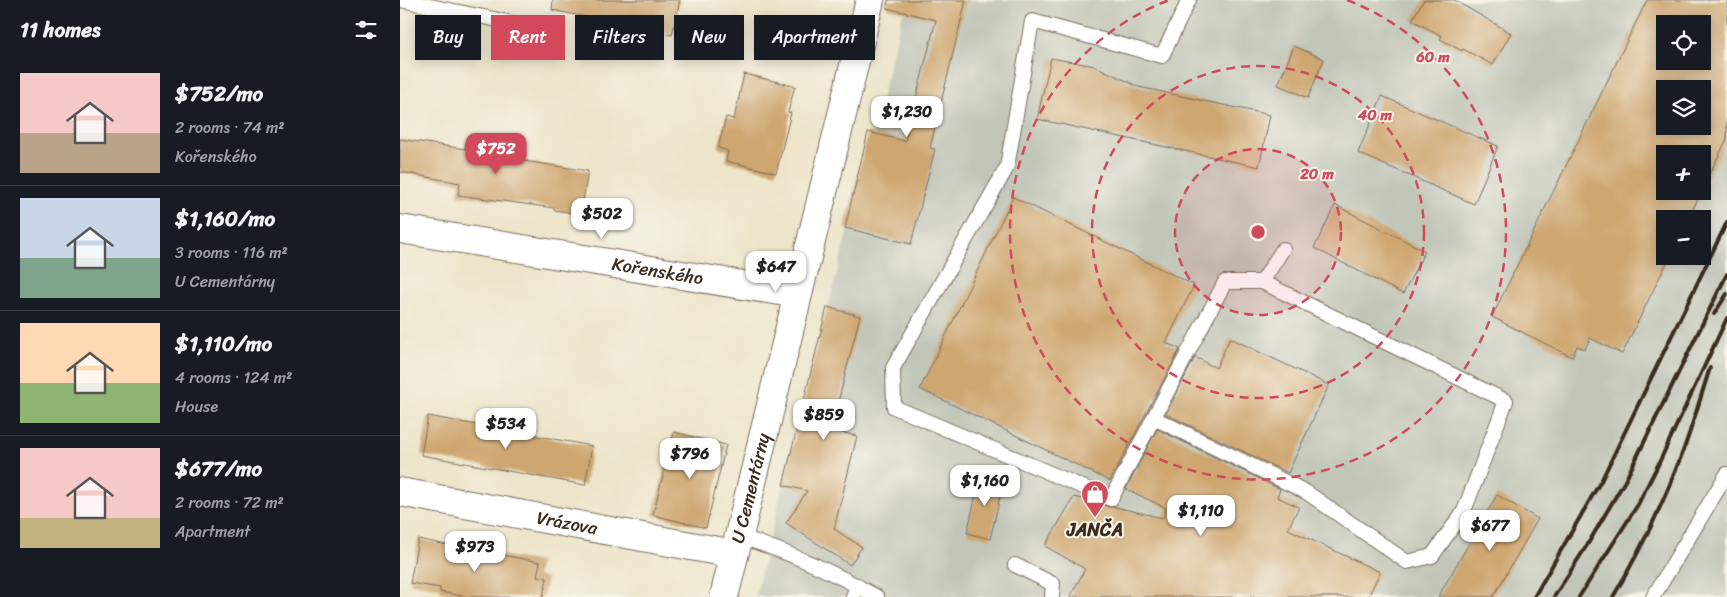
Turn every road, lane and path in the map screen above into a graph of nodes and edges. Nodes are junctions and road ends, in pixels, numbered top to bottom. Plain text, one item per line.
1 (400, 0) edge
2 (870, 0) edge
3 (1189, 0) edge
4 (491, 19) edge
5 (400, 229) edge
6 (1283, 249) dead end
7 (1262, 282) junction
8 (798, 294) junction
9 (1154, 418) junction
10 (1727, 473) edge
11 (400, 492) edge
12 (736, 545) junction
13 (1015, 565) dead end
14 (855, 591) edge
15 (724, 597) edge
16 (877, 597) edge
17 (1052, 597) edge
18 (1653, 597) edge

1 - 4 lane
2 - 8 street, U Cementárny
3 - 9 lane
5 - 8 street, Kořenského
6 - 7 lane
7 - 9 lane
7 - 9 lane
8 - 12 street, U Cementárny
10 - 18 lane
11 - 12 street, Vrázova
12 - 14 lane
12 - 15 street, U Cementárny
13 - 17 lane
14 - 16 lane

